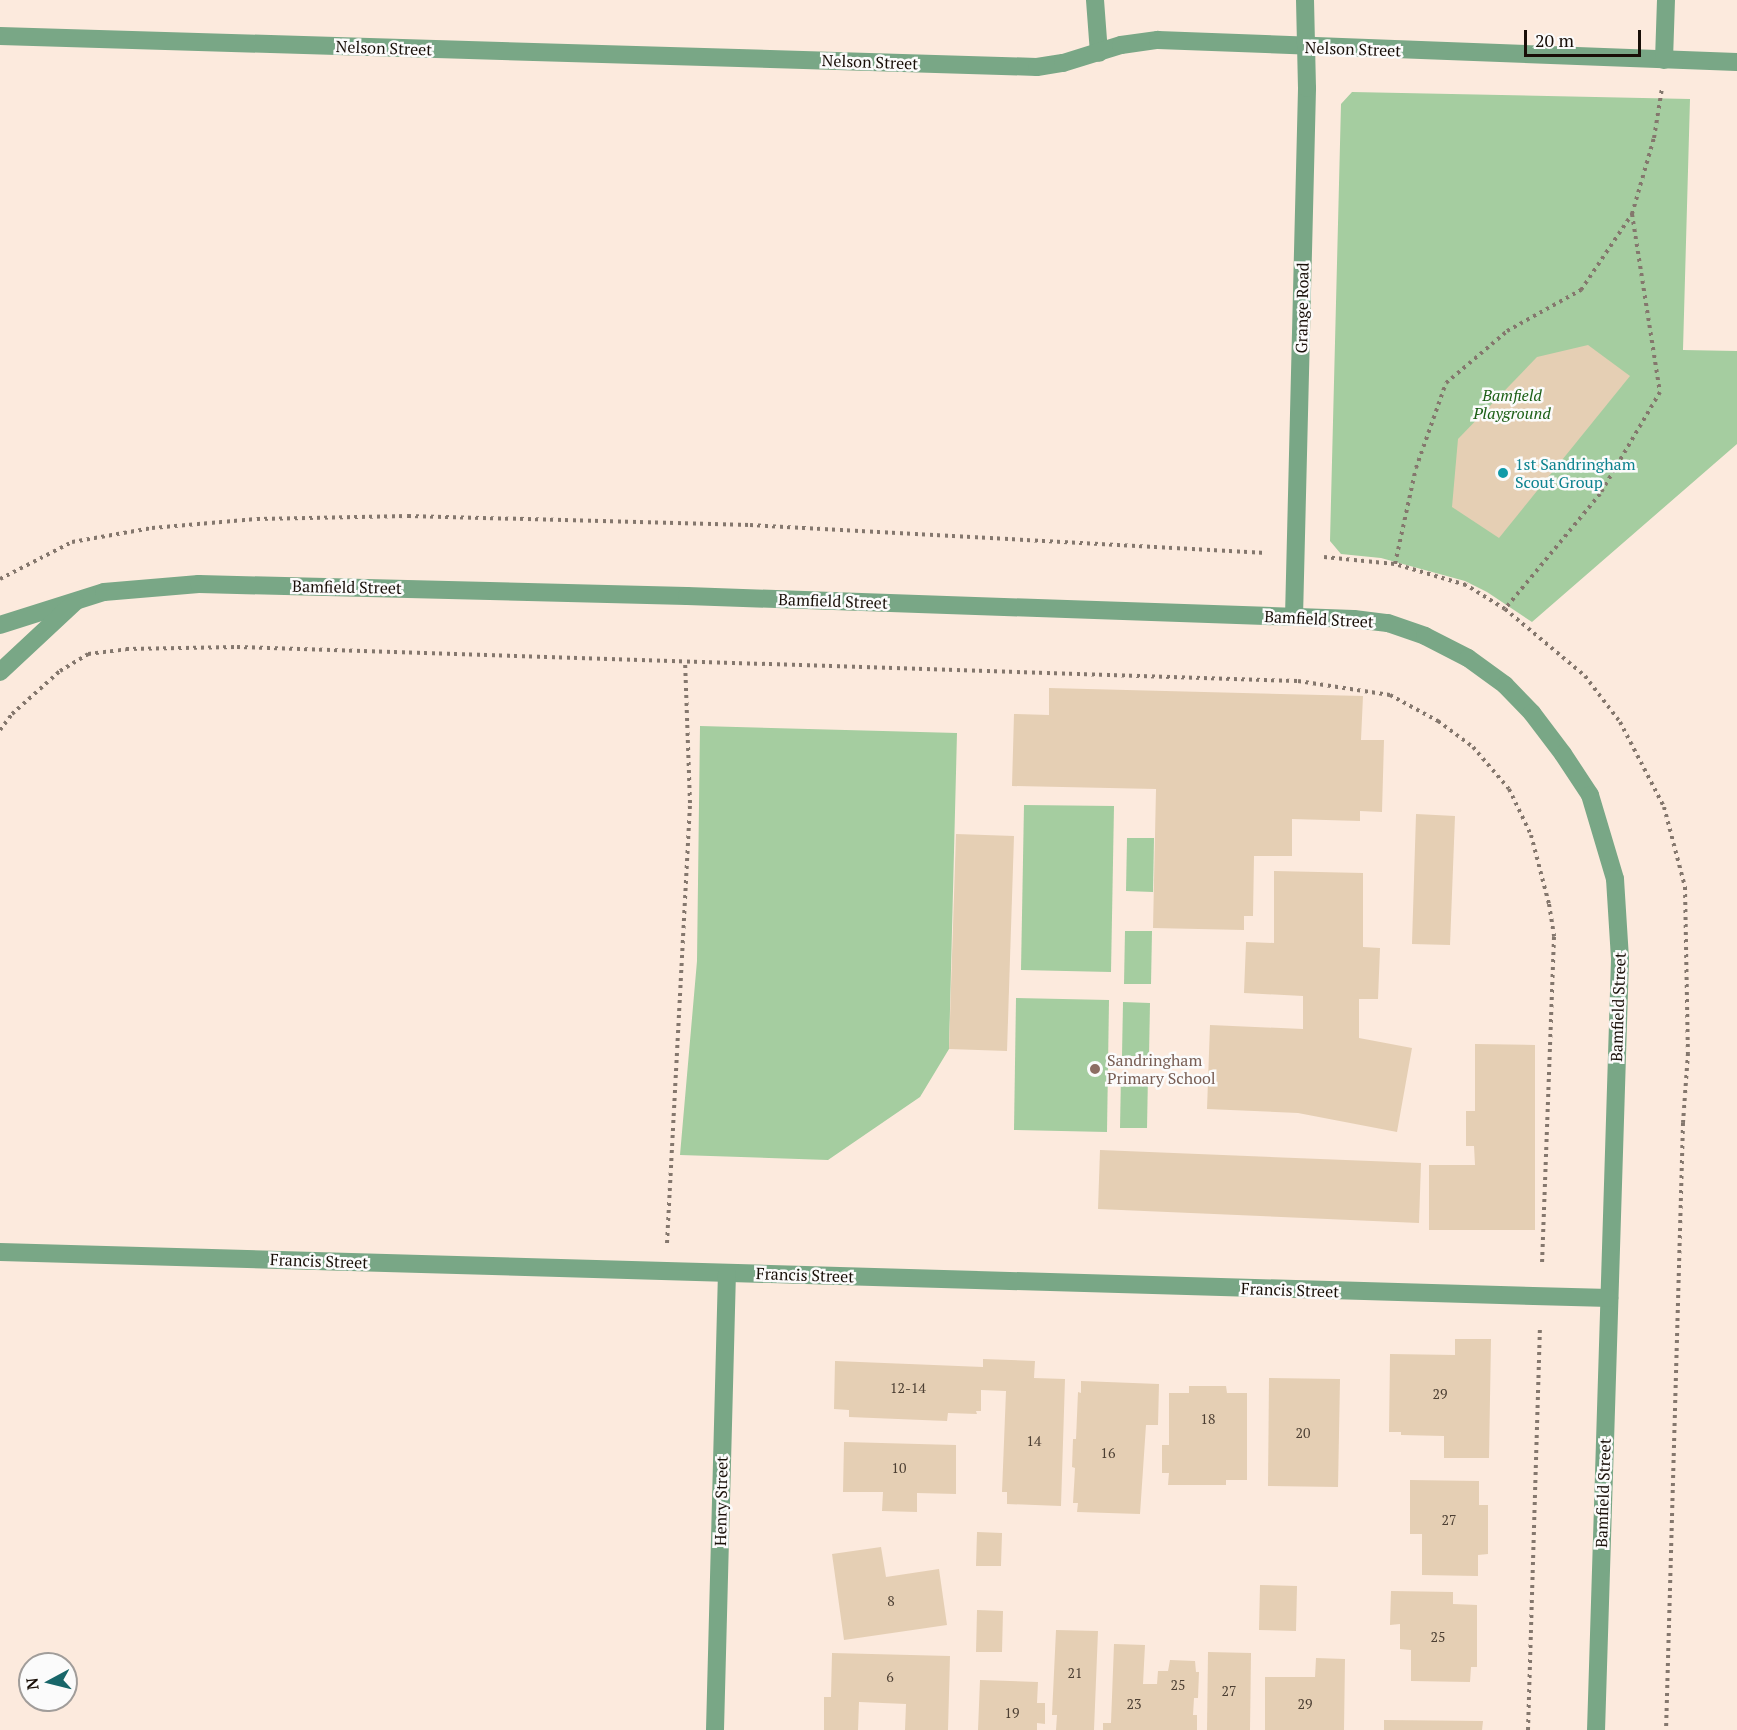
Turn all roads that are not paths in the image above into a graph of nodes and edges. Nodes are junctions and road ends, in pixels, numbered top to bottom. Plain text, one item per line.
1 (1095, 0) edge
2 (1305, 0) edge
3 (1666, 0) edge
4 (0, 36) edge
5 (1307, 47) junction
6 (1099, 53) junction
7 (1664, 60) junction
8 (1737, 62) edge
9 (76, 601) junction
10 (1294, 617) junction
11 (0, 625) edge
12 (0, 672) edge
13 (0, 1252) edge
14 (727, 1273) junction
15 (1609, 1298) junction
16 (715, 1730) edge
17 (1596, 1730) edge

1 - 6 street
2 - 5 street, Grange Road
3 - 7 street
4 - 6 street, Nelson Street
5 - 6 street, Nelson Street
5 - 7 street, Nelson Street
5 - 10 street, Grange Road
7 - 8 street, Nelson Street
9 - 10 street, Bamfield Street
9 - 11 street, Bamfield Street
9 - 12 street, Bamfield Street
10 - 15 street, Bamfield Street
13 - 14 street, Francis Street
14 - 15 street, Francis Street
14 - 16 street, Henry Street
15 - 17 street, Bamfield Street

